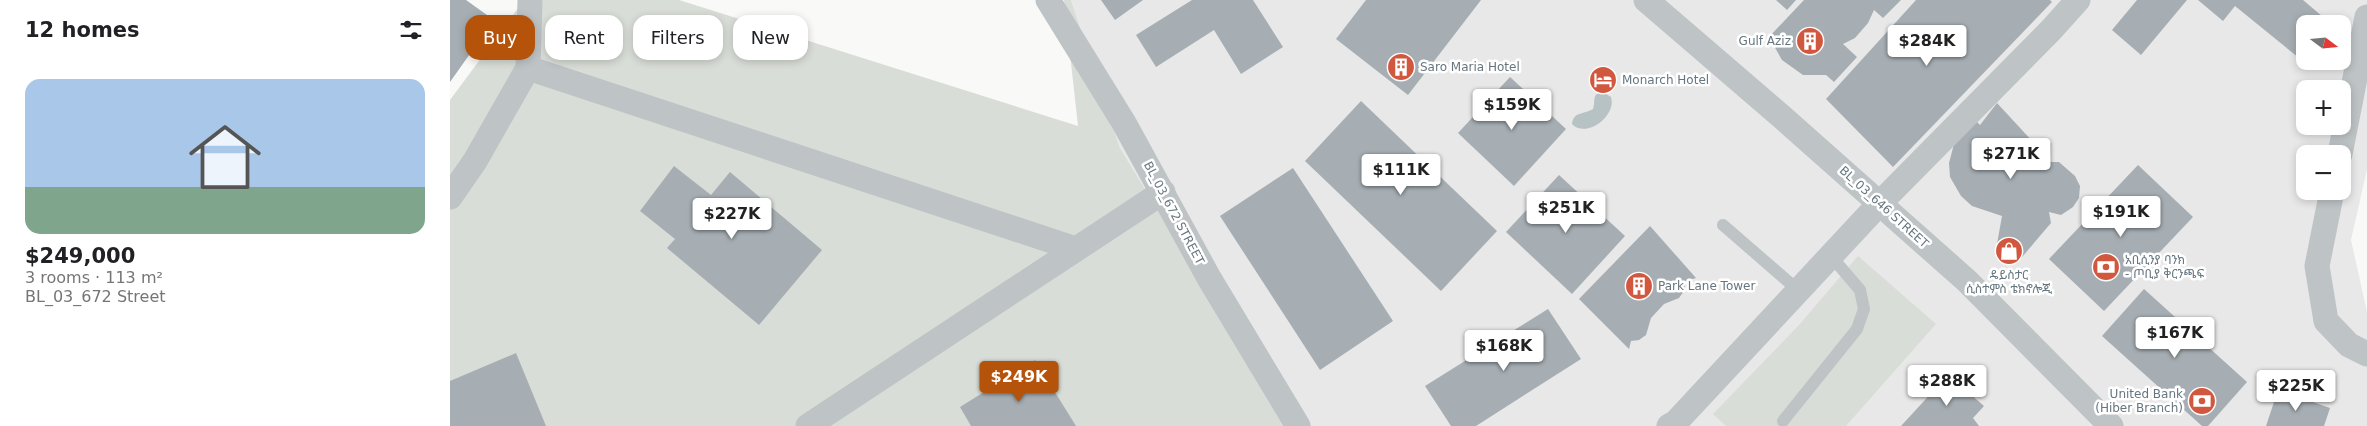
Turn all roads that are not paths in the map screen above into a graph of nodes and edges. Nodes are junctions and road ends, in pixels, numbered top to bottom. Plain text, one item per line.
1 (530, 0) edge
2 (1048, 0) edge
3 (1646, 0) edge
4 (2078, 0) edge
5 (2367, 17) edge
6 (528, 68) junction
7 (2342, 145) edge
8 (1163, 192) junction
9 (450, 197) edge
10 (2330, 200) edge
11 (1880, 203) junction
12 (1722, 225) dead end
13 (1076, 249) junction
14 (1831, 256) junction
15 (1799, 291) junction
16 (2367, 354) edge
17 (1783, 421) dead end
18 (1675, 425) edge
19 (808, 426) edge
20 (1298, 426) edge
21 (2111, 426) edge

1 - 6 street
2 - 8 street, BL_03_672 STREET
3 - 11 street, BL_03_646 STREET
4 - 11 street
5 - 7 street
6 - 9 street
6 - 13 street
8 - 13 street
8 - 20 street, BL_03_672 STREET
10 - 16 street
11 - 14 street
11 - 21 street, BL_03_646 STREET
12 - 15 lane
13 - 19 street
14 - 15 street
14 - 17 lane
15 - 18 street

